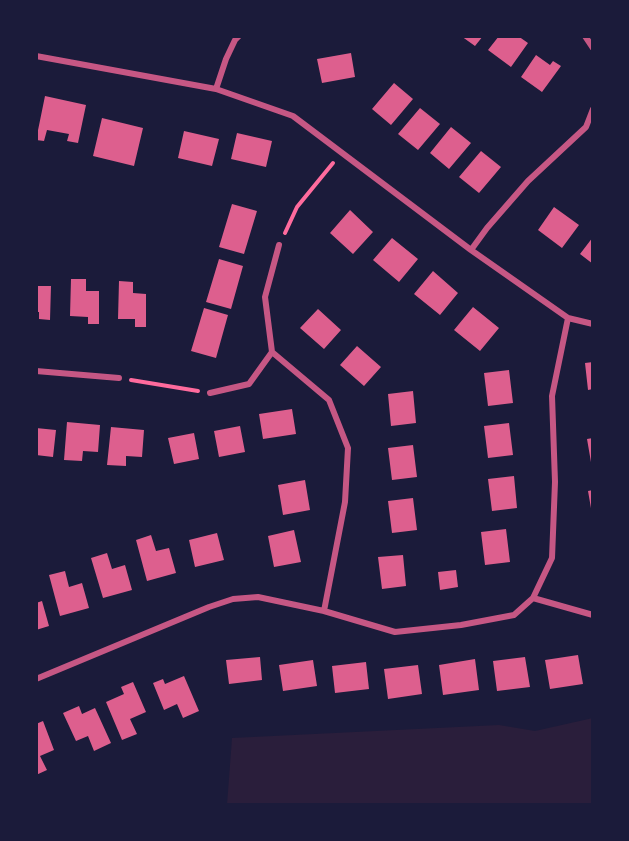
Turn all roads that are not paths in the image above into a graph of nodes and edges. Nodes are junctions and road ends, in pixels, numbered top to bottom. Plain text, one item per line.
1 (239, 36) edge
2 (585, 36) edge
3 (593, 48) edge
4 (36, 56) edge
5 (216, 89) junction
6 (593, 110) edge
7 (279, 245) road end
8 (471, 250) junction
9 (568, 318) junction
10 (593, 324) edge
11 (272, 352) junction
12 (36, 371) edge
13 (119, 378) road end
14 (210, 393) road end
15 (534, 598) junction
16 (324, 611) junction
17 (593, 615) edge
18 (36, 679) edge

1 - 5 street
2 - 3 street
4 - 5 street
5 - 8 street
6 - 8 street
7 - 11 street
8 - 9 street
9 - 10 street
9 - 15 street
11 - 14 street
11 - 16 street
12 - 13 street
15 - 16 street
15 - 17 street
16 - 18 street

